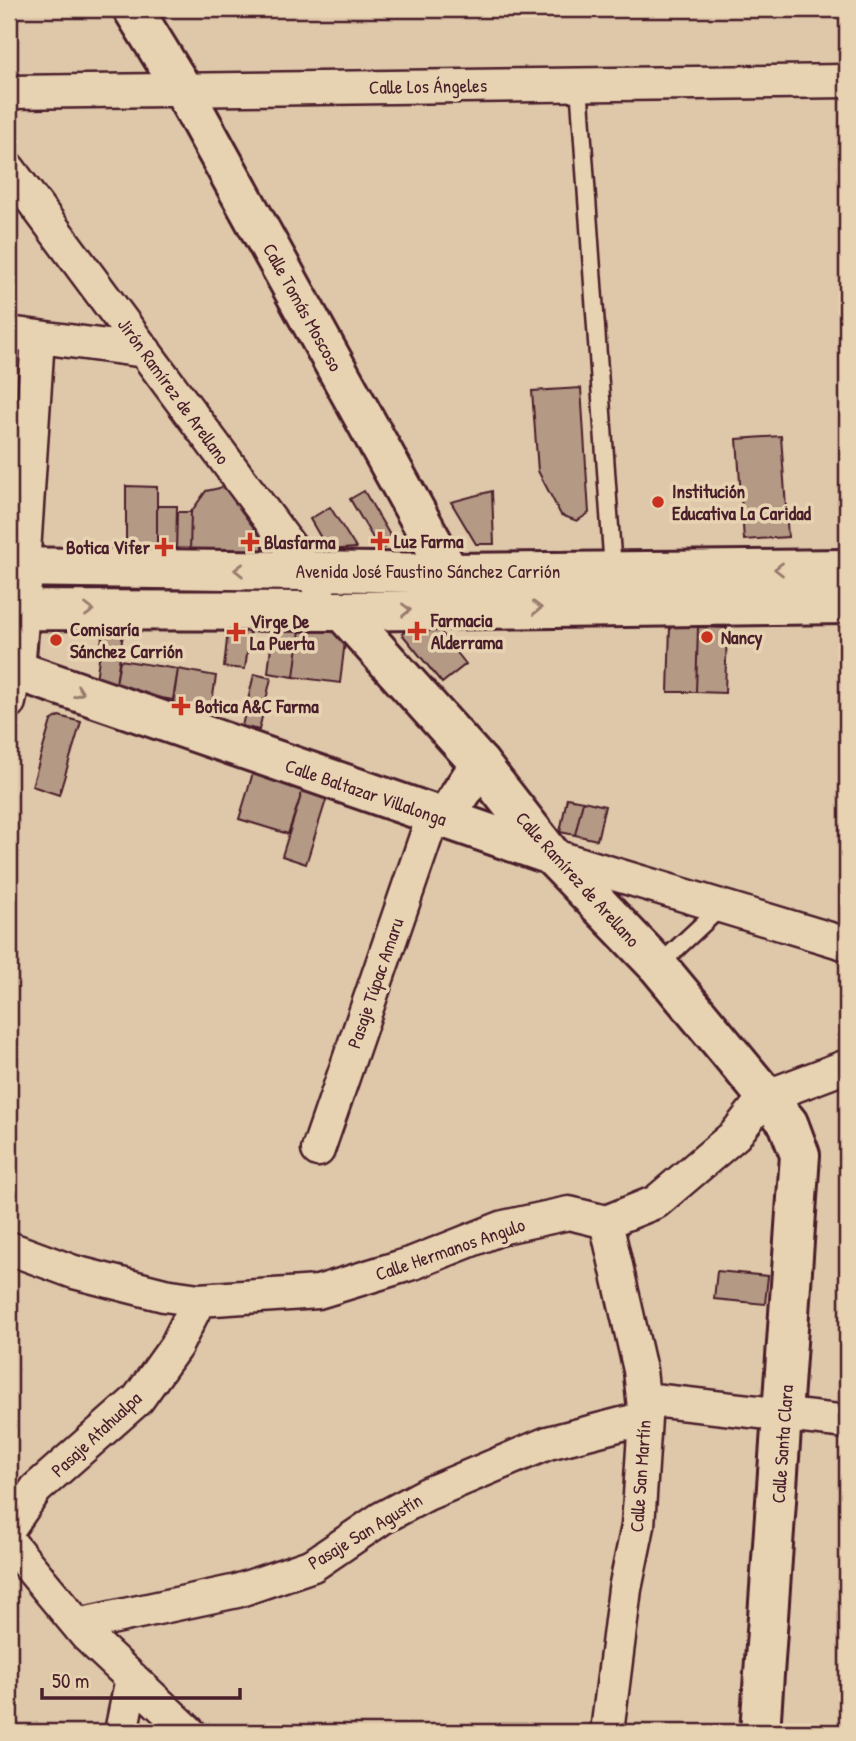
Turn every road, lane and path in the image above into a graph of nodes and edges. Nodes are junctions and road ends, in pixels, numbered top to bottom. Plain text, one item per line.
1 (132, 9) edge
2 (847, 80) edge
3 (579, 84) junction
4 (183, 90) junction
5 (9, 92) edge
6 (9, 169) edge
7 (23, 336) edge
8 (145, 351) junction
9 (16, 567) edge
10 (847, 569) edge
11 (613, 570) junction
12 (307, 572) junction
13 (450, 573) junction
14 (847, 604) edge
15 (469, 609) junction
16 (21, 610) junction
17 (342, 611) junction
18 (11, 680) edge
19 (480, 764) junction
20 (438, 818) junction
21 (551, 855) junction
22 (721, 907) junction
23 (847, 944) edge
24 (657, 966) junction
25 (847, 1066) edge
26 (765, 1097) junction
27 (317, 1150) dead end
28 (800, 1155) joint
29 (606, 1222) junction
30 (9, 1248) edge
31 (199, 1300) junction
32 (645, 1409) junction
33 (785, 1414) junction
34 (847, 1422) edge
35 (9, 1528) edge
36 (9, 1542) edge
37 (78, 1625) junction
38 (132, 1678) junction
39 (121, 1732) edge
40 (189, 1732) edge
41 (607, 1732) edge
42 (760, 1732) edge

1 - 4 main road, Calle Tomás Moscoso
2 - 3 street, Calle Los Ángeles
3 - 4 street, Calle Los Ángeles
3 - 11 lane
4 - 5 street, Calle Los Ángeles
4 - 13 main road, Calle Tomás Moscoso
6 - 8 street, Jirón Ramírez de Arellano
7 - 8 street
7 - 9 street
8 - 12 street, Jirón Ramírez de Arellano
12 -> 9 main road, Avenida José Faustino Sánchez Carrión
9 - 16 main road
10 -> 11 main road, Avenida José Faustino Sánchez Carrión
11 - 13 main road, Avenida José Faustino Sánchez Carrión
12 - 13 main road, Avenida José Faustino Sánchez Carrión
12 - 17 street, Jirón Ramírez de Arellano
13 - 15 main road, Calle Tomás Moscoso
15 -> 14 main road, Avenida José Faustino Sánchez Carrión
17 -> 15 main road, Avenida José Faustino Sánchez Carrión
16 -> 17 main road, Avenida José Faustino Sánchez Carrión
16 - 18 main road
17 - 19 main road, Calle Ramírez de Arellano
18 -> 20 main road, Calle Baltazar Villalonga
19 - 20 main road
19 - 21 main road, Calle Ramírez de Arellano
20 - 21 main road, Calle Baltazar Villalonga
20 - 27 street, Pasaje Túpac Amaru
21 - 22 street, Calle Baltazar Villalonga
21 - 24 main road, Calle Ramírez de Arellano
22 - 23 street, Calle Baltazar Villalonga
22 - 24 lane
24 - 26 main road, Calle Ramírez de Arellano
25 - 26 street
26 - 28 main road, Calle Ramírez de Arellano
26 - 29 street
28 - 33 main road, Calle Santa Clara
29 - 31 street, Calle Hermanos Angulo
29 - 32 street, Calle San Martín
30 - 31 street, Calle Hermanos Angulo
31 - 35 street, Pasaje Atahualpa
32 - 33 street, Pasaje San Agustín
32 - 37 street, Pasaje San Agustín
32 - 41 street, Calle San Martín
33 - 34 street
33 - 42 main road, Calle Santa Clara
36 - 37 street
37 - 38 street
38 - 39 street
38 - 40 street

